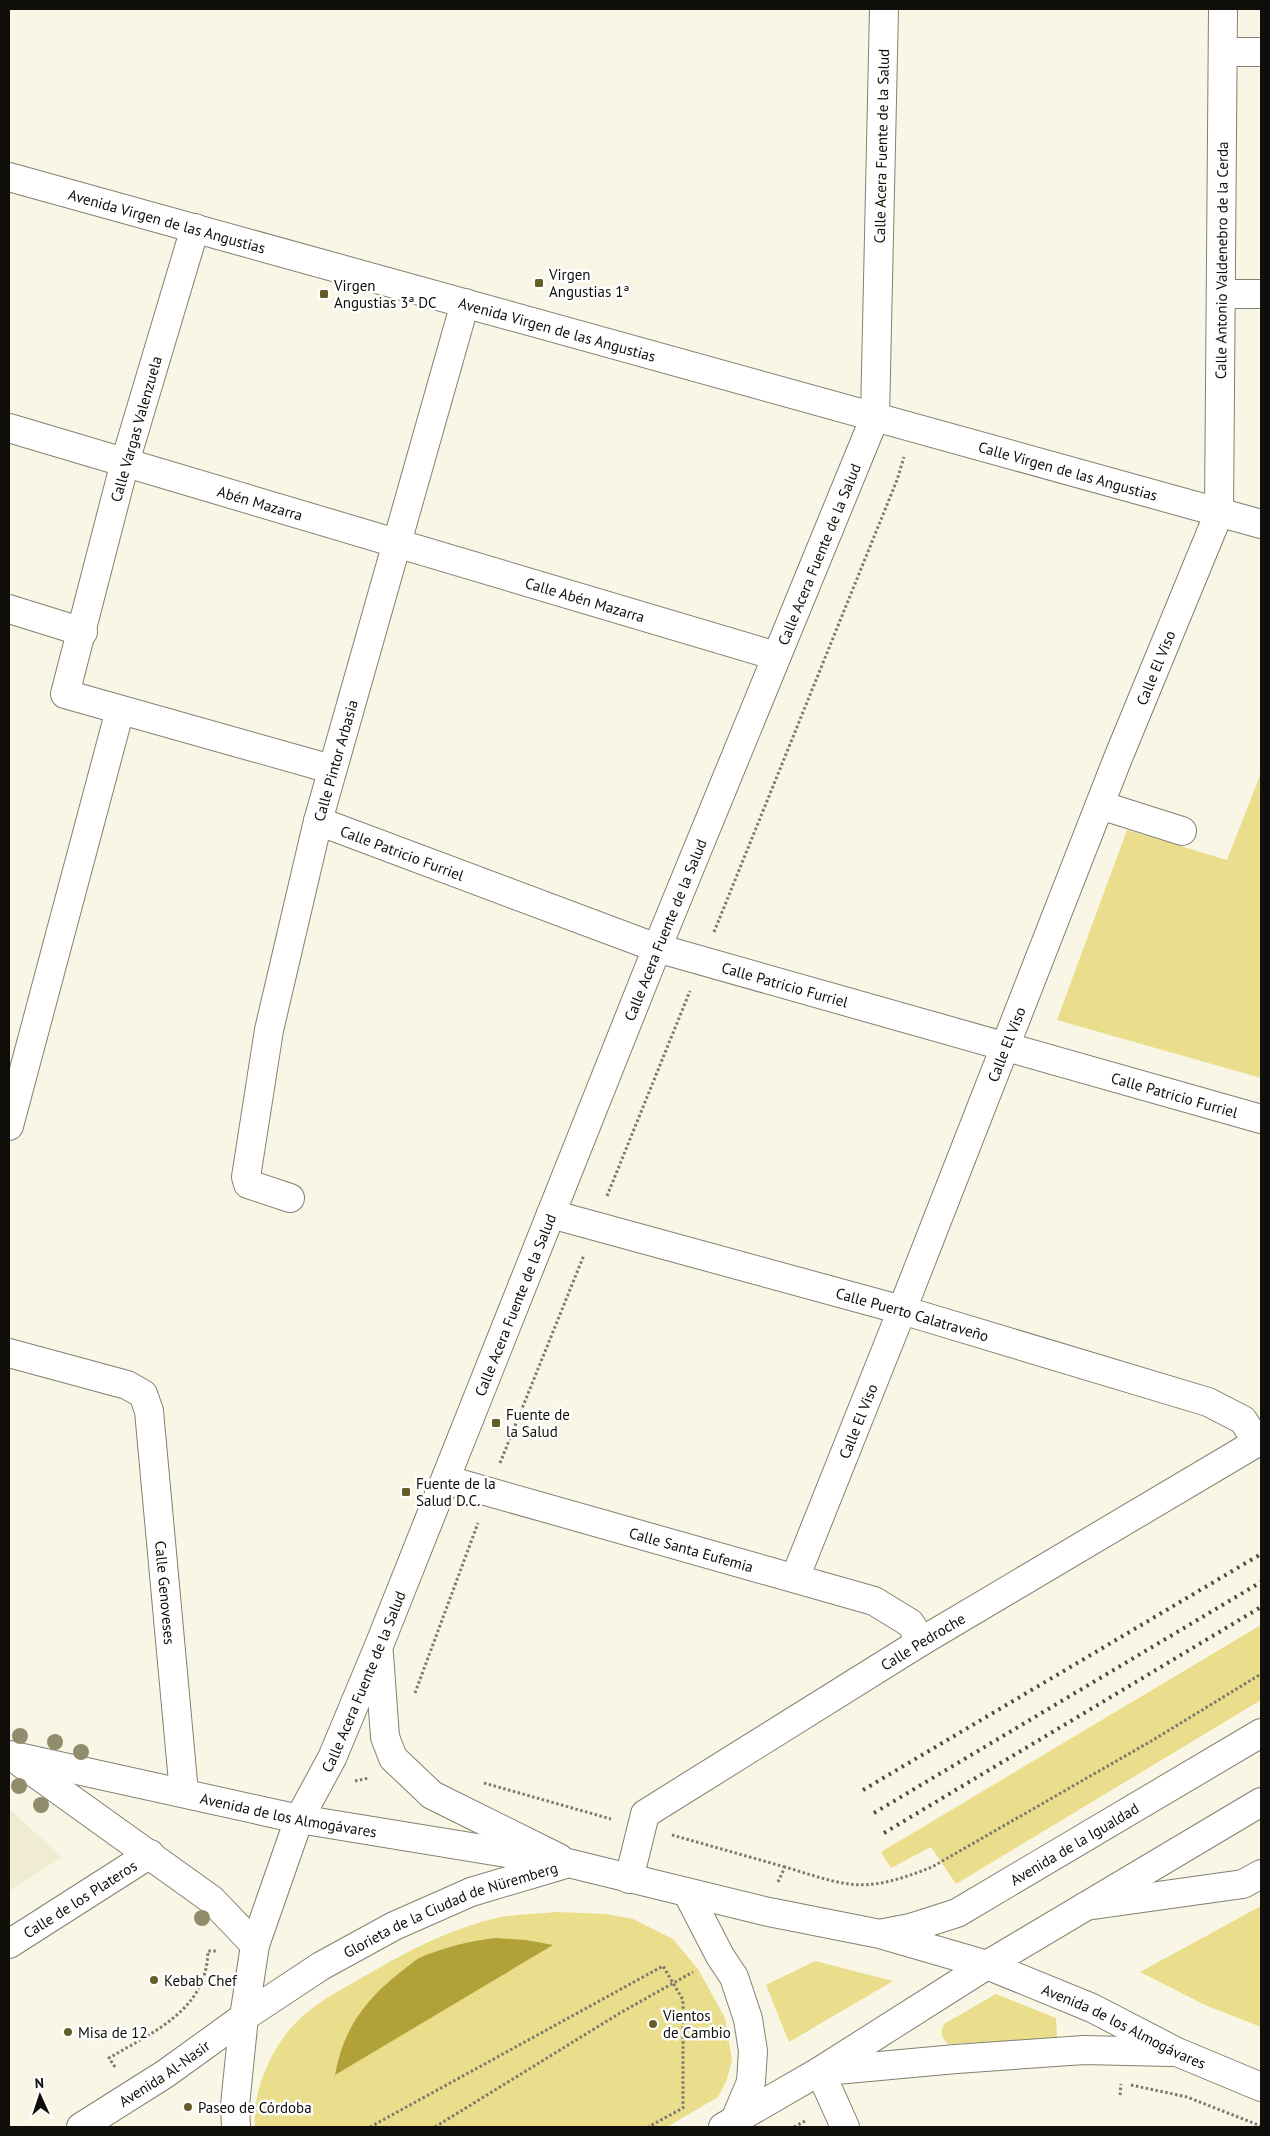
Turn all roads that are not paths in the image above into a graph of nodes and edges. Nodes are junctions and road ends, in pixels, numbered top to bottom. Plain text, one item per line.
1 (884, 9) edge
2 (1223, 9) edge
3 (1223, 52) junction
4 (1261, 52) edge
5 (9, 178) edge
6 (195, 228) junction
7 (1220, 294) junction
8 (1261, 294) edge
9 (465, 303) junction
10 (875, 417) junction
11 (9, 428) edge
12 (125, 462) junction
13 (1219, 513) junction
14 (1261, 524) edge
15 (396, 542) junction
16 (9, 609) edge
17 (83, 632) junction
18 (776, 656) junction
19 (120, 710) junction
20 (331, 769) junction
21 (1100, 805) junction
22 (318, 821) junction
23 (1182, 831) dead end
24 (657, 948) junction
25 (1004, 1048) junction
26 (1261, 1120) edge
27 (9, 1126) edge
28 (290, 1198) dead end
29 (552, 1214) junction
30 (902, 1310) junction
31 (9, 1353) edge
32 (1259, 1441) edge
33 (447, 1480) junction
34 (795, 1578) junction
35 (922, 1641) junction
36 (378, 1648) junction
37 (1261, 1733) edge
38 (10, 1756) edge
39 (184, 1793) junction
40 (1261, 1802) edge
41 (300, 1819) junction
42 (150, 1854) junction
43 (568, 1863) junction
44 (1261, 1874) edge
45 (629, 1879) junction
46 (688, 1894) junction
47 (1086, 1906) junction
48 (880, 1934) junction
49 (9, 1944) edge
50 (255, 1945) junction
51 (987, 1964) junction
52 (244, 2017) junction
53 (1177, 2052) junction
54 (820, 2071) junction
55 (1261, 2087) edge
56 (729, 2124) edge
57 (81, 2127) edge
58 (236, 2127) edge
59 (845, 2127) edge

1 - 10 street, Calle Acera Fuente de la Salud
2 - 3 street, Calle Antonio Valdenebro de la Cerda
3 - 4 street
3 - 7 street, Calle Antonio Valdenebro de la Cerda
5 - 6 street, Avenida Virgen de las Angustias
6 - 9 street, Avenida Virgen de las Angustias
6 - 12 street, Calle Vargas Valenzuela
7 - 8 street
7 - 13 street, Calle Antonio Valdenebro de la Cerda
9 - 10 street, Avenida Virgen de las Angustias
9 - 15 street, Calle Pintor Arbasia
10 - 13 street, Calle Virgen de las Angustias
10 - 18 street, Calle Acera Fuente de la Salud
11 - 12 street
12 - 15 street, Abén Mazarra
12 - 17 street, Calle Vargas Valenzuela
13 - 14 street, Calle Virgen de las Angustias
13 - 21 street, Calle El Viso
15 - 18 street, Calle Abén Mazarra
15 - 20 street, Calle Pintor Arbasia
16 - 17 street
17 - 19 street
18 - 24 street, Calle Acera Fuente de la Salud
19 - 20 street
19 - 27 street
20 - 22 street, Calle Pintor Arbasia
21 - 23 street
21 - 25 street, Calle El Viso
22 - 24 street, Calle Patricio Furriel
22 - 28 street, Calle Pintor Arbasia
24 - 25 street, Calle Patricio Furriel
24 - 29 street, Calle Acera Fuente de la Salud
25 - 26 street, Calle Patricio Furriel
25 - 30 street, Calle El Viso
29 - 30 street, Calle Puerto Calatraveño
29 - 33 street, Calle Acera Fuente de la Salud
30 - 32 street, Calle Puerto Calatraveño
30 - 34 street, Calle El Viso
31 - 39 street, Calle Genoveses
32 - 35 street, Calle Pedroche
33 - 34 street, Calle Santa Eufemia
33 - 36 street, Calle Acera Fuente de la Salud
34 - 35 street, Calle Santa Eufemia
35 - 45 street, Calle Pedroche
36 - 41 street, Calle Acera Fuente de la Salud
36 - 43 street
37 - 48 street, Avenida de la Igualdad
38 - 39 street, Avenida de los Almogávares
38 - 42 street, Avenida de los Almogávares
39 - 41 street, Avenida de los Almogávares
40 - 47 street
41 - 43 street, Avenida de los Almogávares
41 - 50 street, Calle Acera Fuente de la Salud
42 - 49 street, Calle de los Plateros
42 - 50 street, Avenida de los Almogávares
43 - 45 street, Glorieta de la Ciudad de Nüremberg
43 - 52 street, Glorieta de la Ciudad de Nüremberg
44 - 47 street
45 - 46 street, Glorieta de la Ciudad de Nüremberg
46 - 48 street, Avenida de la Igualdad
46 - 56 street
47 - 51 street
48 - 51 street, Avenida de la Igualdad
50 - 52 street, Calle Acera Fuente de la Salud
51 - 53 street, Avenida de los Almogávares
51 - 54 street
52 - 57 street, Avenida Al-Nasir
52 - 58 street
53 - 54 street
53 - 55 street, Avenida de los Almogávares
54 - 56 street
54 - 59 street

